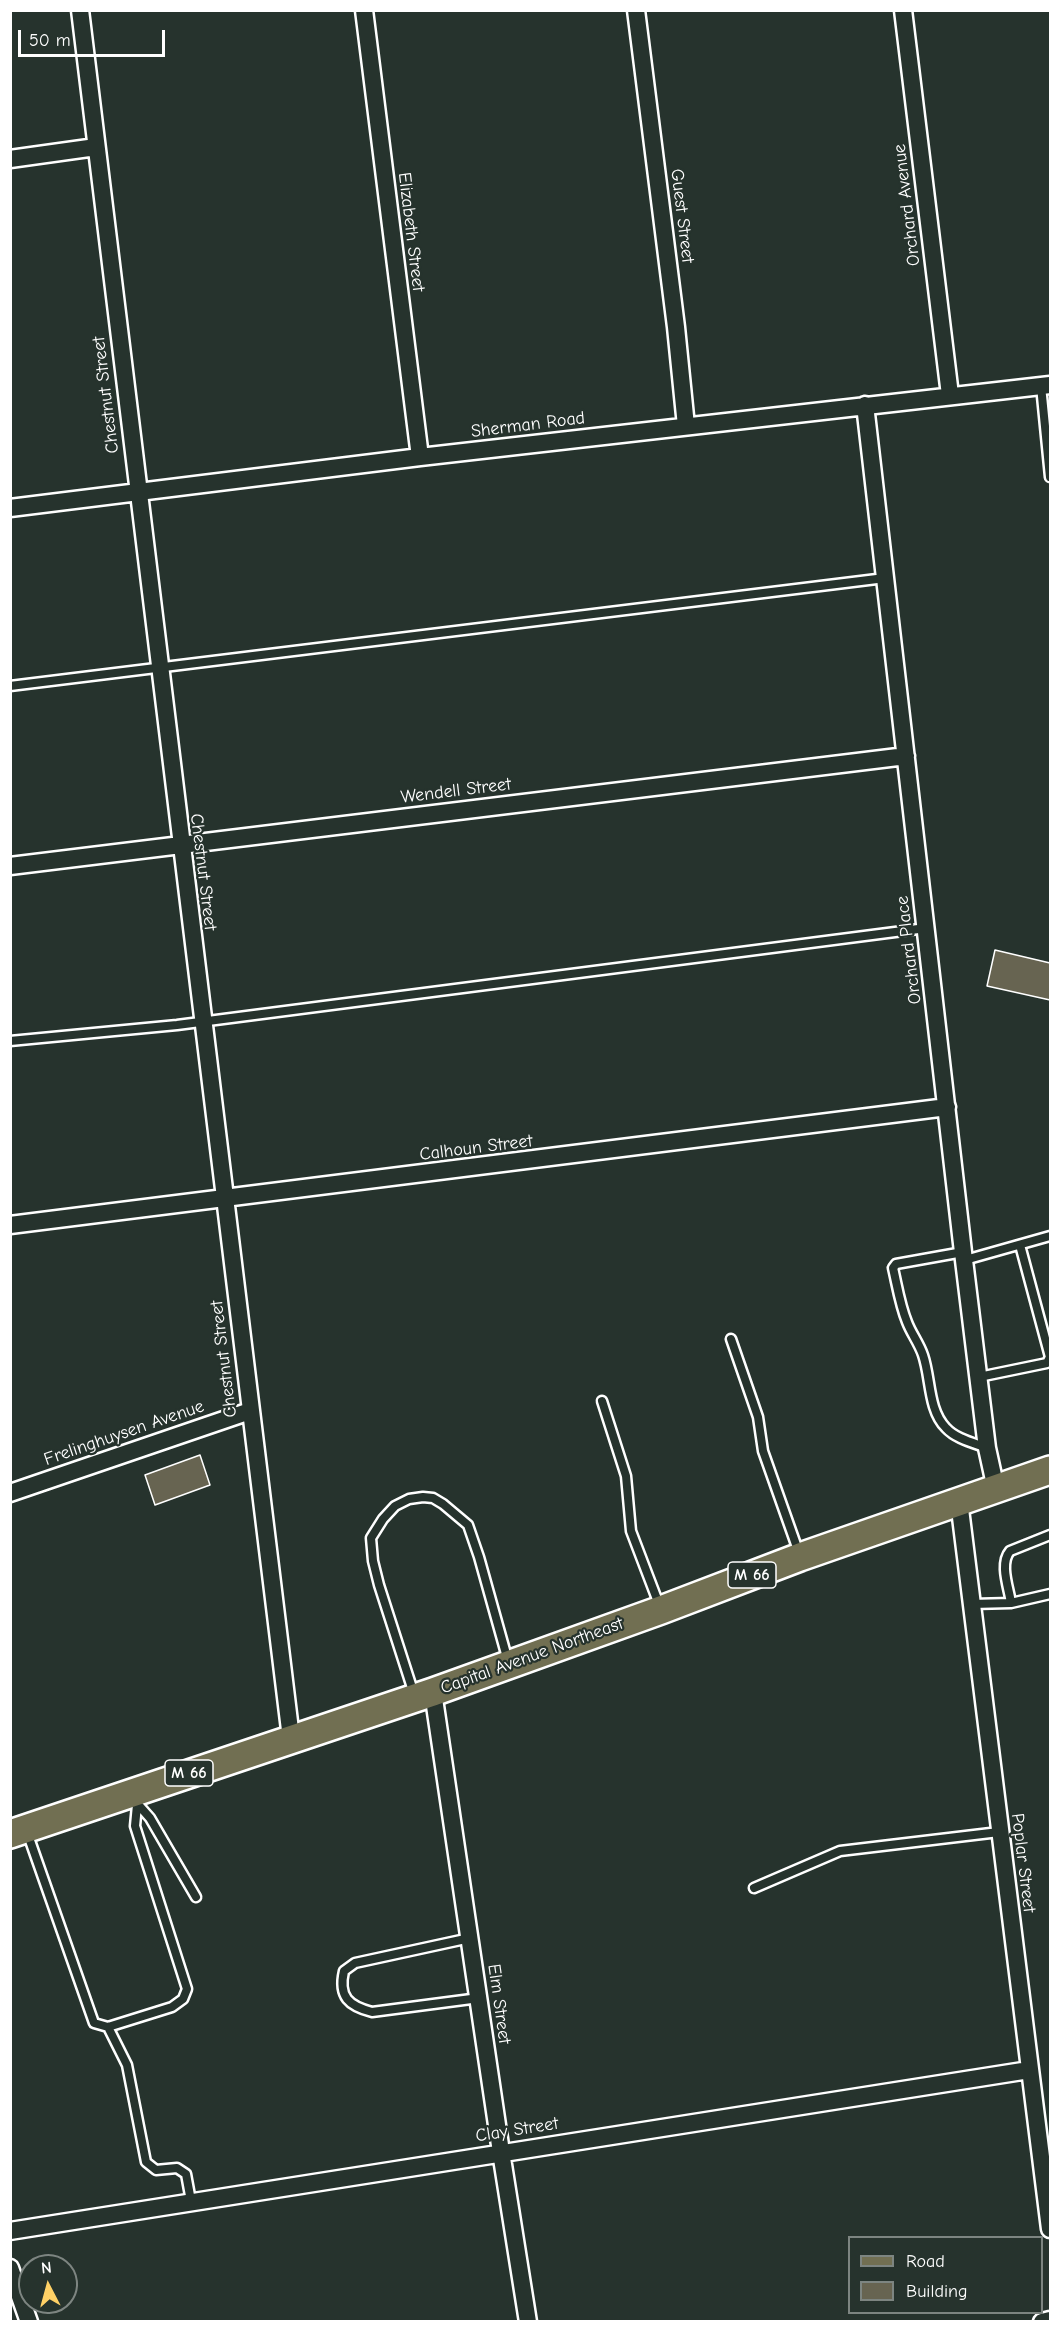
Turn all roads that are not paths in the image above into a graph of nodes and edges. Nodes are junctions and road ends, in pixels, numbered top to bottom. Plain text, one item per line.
1 (80, 10) edge
2 (364, 10) edge
3 (636, 10) edge
4 (903, 10) edge
5 (96, 147) junction
6 (10, 159) edge
7 (1046, 386) edge
8 (950, 395) junction
9 (865, 405) junction
10 (686, 426) junction
11 (420, 457) junction
12 (1050, 477) edge
13 (137, 492) junction
14 (10, 508) edge
15 (886, 578) junction
16 (158, 666) junction
17 (10, 686) edge
18 (906, 756) junction
19 (180, 846) junction
20 (10, 866) edge
21 (927, 928) junction
22 (203, 1021) junction
23 (10, 1041) edge
24 (946, 1107) junction
25 (225, 1199) junction
26 (10, 1226) edge
27 (1050, 1236) edge
28 (1020, 1245) junction
29 (964, 1256) junction
30 (731, 1339) dead end
31 (979, 1377) junction
32 (602, 1401) dead end
33 (250, 1411) junction
34 (987, 1448) junction
35 (1050, 1470) edge
36 (996, 1489) junction
37 (10, 1493) edge
38 (959, 1501) junction
39 (1050, 1535) edge
40 (800, 1557) junction
41 (1050, 1594) edge
42 (1011, 1603) junction
43 (972, 1605) junction
44 (661, 1611) junction
45 (508, 1665) junction
46 (424, 1695) junction
47 (291, 1738) junction
48 (134, 1799) junction
49 (18, 1831) edge
50 (999, 1832) junction
51 (754, 1888) dead end
52 (196, 1897) dead end
53 (470, 1938) junction
54 (479, 1998) junction
55 (108, 2027) junction
56 (1029, 2070) junction
57 (501, 2152) junction
58 (191, 2201) junction
59 (1050, 2229) edge
60 (10, 2231) edge
61 (10, 2268) edge
62 (1050, 2320) edge
63 (29, 2322) edge
64 (528, 2322) edge
65 (1042, 2322) edge

1 - 5 street, Chestnut Street
2 - 11 street, Elizabeth Street
3 - 10 street, Guest Street
4 - 8 street, Orchard Avenue
5 - 6 street
5 - 13 street, Chestnut Street
7 - 8 street, Sherman Road
7 - 12 lane
8 - 9 street, Sherman Road
9 - 10 street, Sherman Road
9 - 15 street, Orchard Place
10 - 11 street, Sherman Road
11 - 13 street, Sherman Road
13 - 14 street, Sherman Road
13 - 16 street, Chestnut Street
15 - 16 lane
15 - 18 street, Orchard Place
16 - 17 lane
16 - 19 street, Chestnut Street
18 - 19 street, Wendell Street
18 - 21 street, Orchard Place
19 - 20 street, Wendell Street
19 - 22 street, Chestnut Street
21 - 22 lane
21 - 24 street, Orchard Place
22 - 23 lane
22 - 25 street, Chestnut Street
24 - 25 street, Calhoun Street
24 - 29 street, Orchard Place
25 - 26 street, Calhoun Street
25 - 33 street, Chestnut Street
27 - 28 lane
28 - 29 lane
28 - 31 lane
29 - 31 street, Orchard Place
29 - 34 lane
30 - 40 lane
31 - 34 street, Orchard Place
32 - 44 lane
33 - 37 street, Frelinghuysen Avenue
33 - 47 street, Chestnut Street
34 - 36 street, Orchard Place
35 - 36 main road, Capital Avenue Northeast / M 66
36 - 38 main road, Capital Avenue Northeast / M 66
38 - 40 main road, Capital Avenue Northeast / M 66
38 - 43 street, Poplar Street
39 - 42 lane
40 - 44 main road, Capital Avenue Northeast / M 66
41 - 42 lane
42 - 43 lane
43 - 50 street, Poplar Street
44 - 45 main road, Capital Avenue Northeast / M 66
45 - 46 main road, Capital Avenue Northeast / M 66
45 - 46 lane
46 - 47 main road, Capital Avenue Northeast / M 66
46 - 53 street, Elm Street
47 - 48 main road, Capital Avenue Northeast / M 66
48 - 49 main road, Capital Avenue Northeast / M 66
48 - 52 lane
48 - 55 lane
49 - 55 lane
50 - 51 lane
50 - 56 street, Poplar Street
53 - 54 street, Elm Street
53 - 54 lane
54 - 57 street, Elm Street
55 - 58 lane
56 - 57 street, Clay Street
56 - 59 street, Poplar Street
57 - 58 street, Clay Street
57 - 64 street, Elm Street
58 - 60 street, Clay Street
61 - 63 street
62 - 65 street

